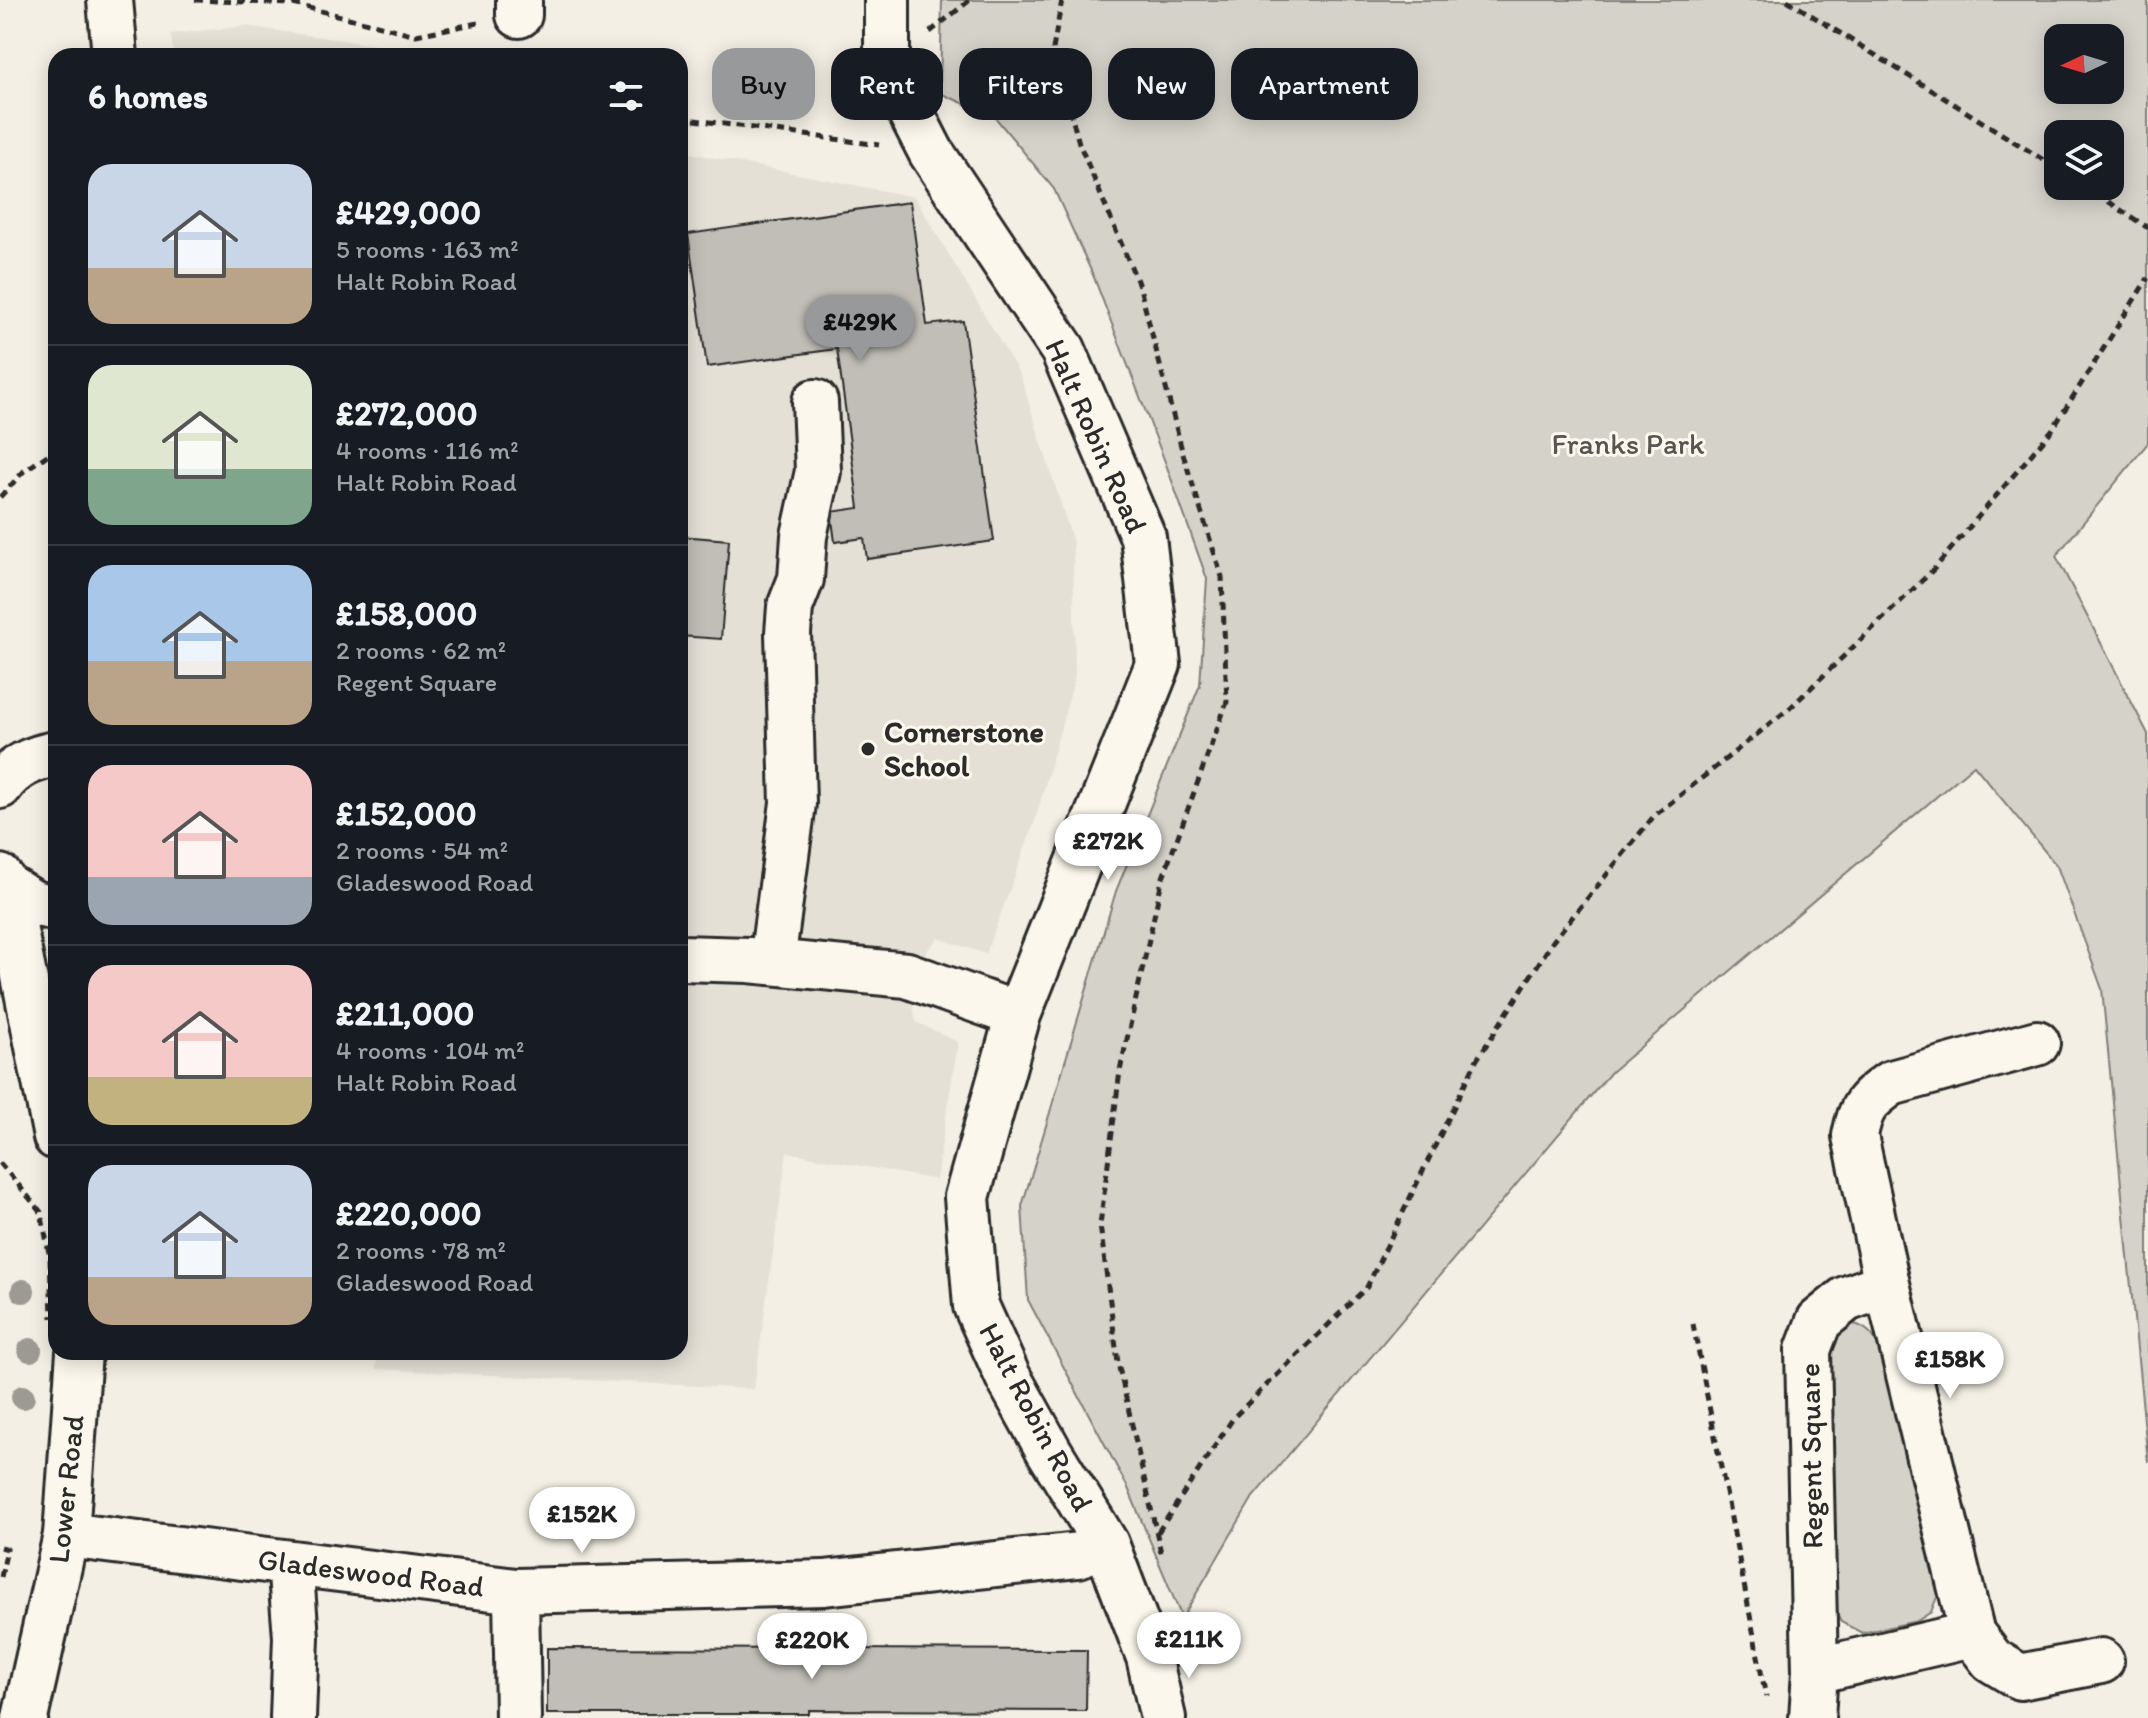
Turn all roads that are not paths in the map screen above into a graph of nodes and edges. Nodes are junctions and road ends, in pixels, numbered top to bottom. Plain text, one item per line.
1 (110, 0) edge
2 (887, 0) edge
3 (114, 48) edge
4 (815, 402) dead end
5 (3, 881) edge
6 (48, 906) edge
7 (688, 958) edge
8 (772, 962) junction
9 (1018, 1015) junction
10 (2037, 1043) dead end
11 (48, 1098) edge
12 (1887, 1284) junction
13 (66, 1360) edge
14 (66, 1535) junction
15 (1106, 1544) junction
16 (290, 1563) junction
17 (516, 1591) junction
18 (1972, 1634) junction
19 (2101, 1661) dead end
20 (1815, 1671) junction
21 (25, 1718) edge
22 (293, 1718) edge
23 (518, 1718) edge
24 (1163, 1718) edge
25 (1812, 1718) edge

1 - 3 street
2 - 9 street, Halt Robin Road
4 - 8 street
5 - 6 street
5 - 11 street
7 - 8 street
8 - 9 street
9 - 15 street, Halt Robin Road
10 - 12 street
12 - 18 street
12 - 20 street, Regent Square
13 - 14 street, Lower Road
14 - 16 street, Gladeswood Road
14 - 21 street, Lower Road
15 - 17 street, Gladeswood Road
15 - 24 street, Halt Robin Road
16 - 17 street, Gladeswood Road
16 - 22 street
17 - 23 street
18 - 19 street
18 - 20 street
20 - 25 street, Regent Square

